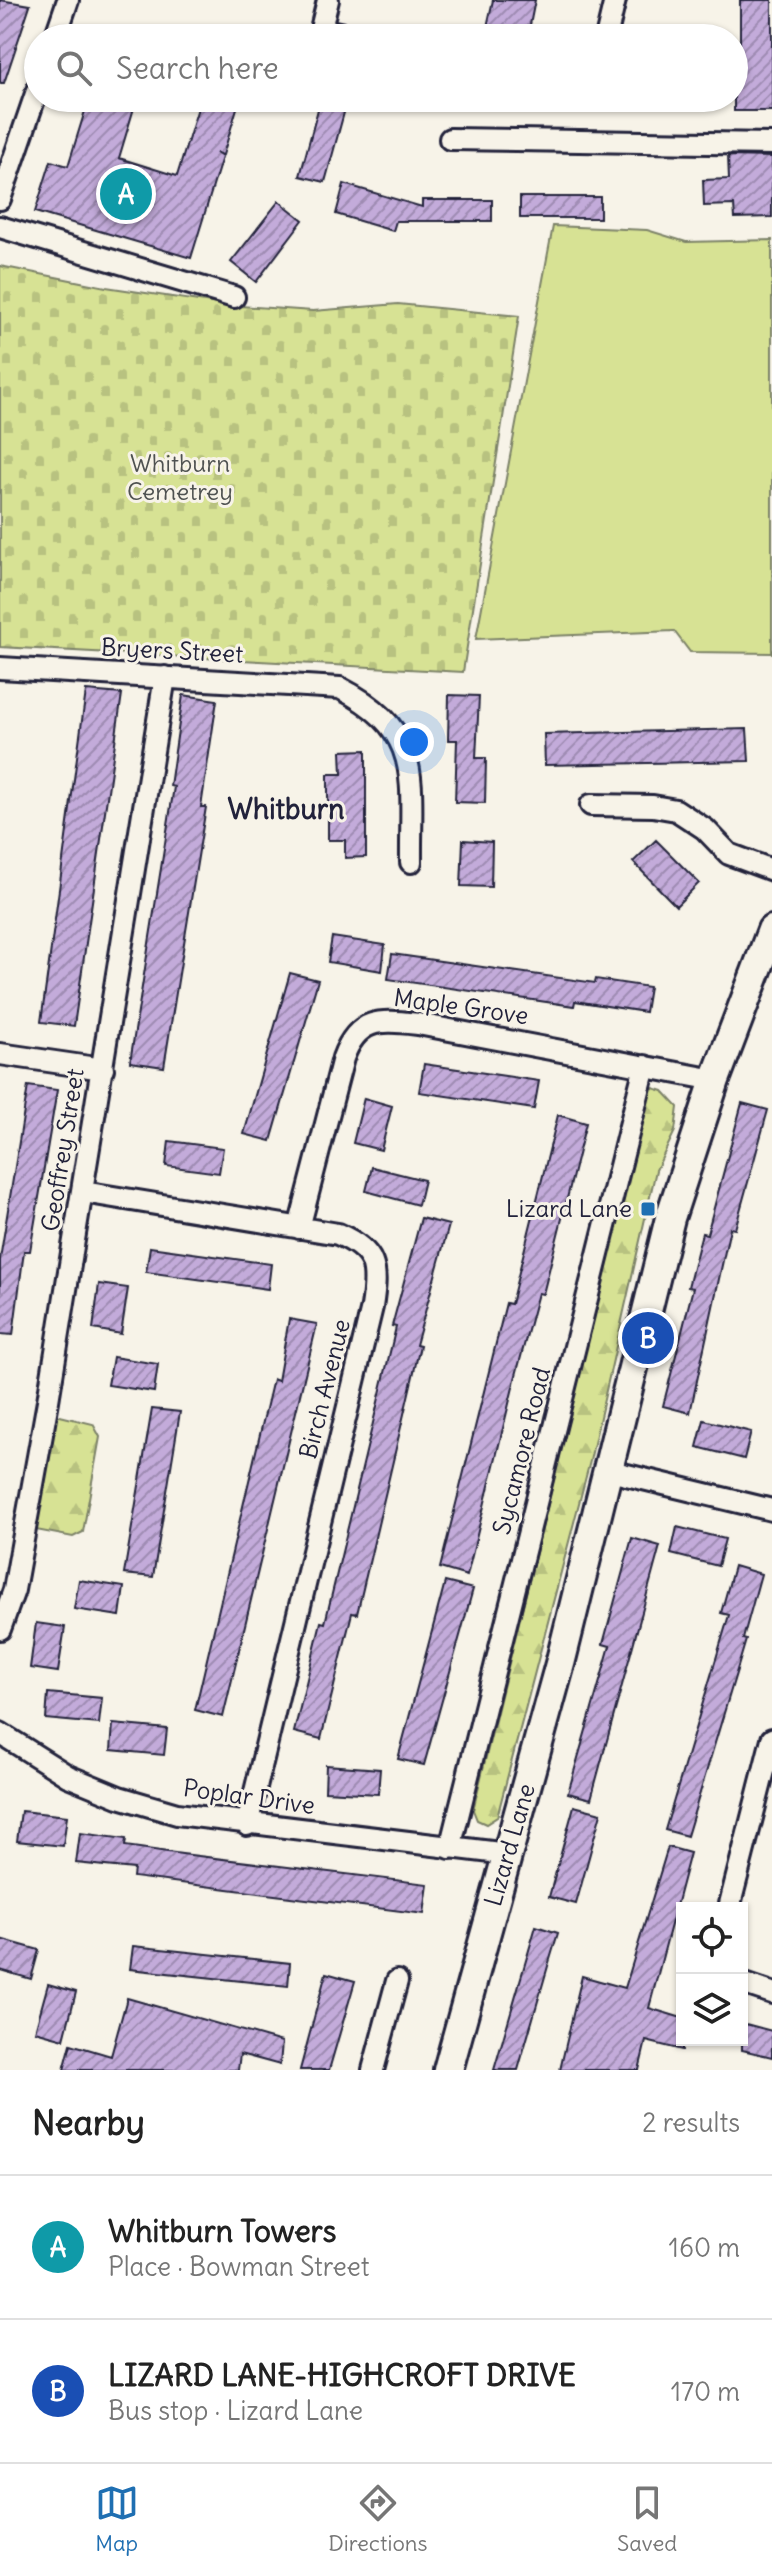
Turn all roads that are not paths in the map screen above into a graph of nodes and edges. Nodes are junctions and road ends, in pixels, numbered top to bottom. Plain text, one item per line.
1 (68, 0) edge
2 (328, 0) edge
3 (615, 0) edge
4 (60, 24) edge
5 (322, 24) edge
6 (609, 24) edge
7 (30, 112) edge
8 (450, 139) dead end
9 (772, 144) edge
10 (0, 199) edge
11 (0, 227) edge
12 (234, 297) dead end
13 (0, 668) edge
14 (165, 677) junction
15 (591, 805) dead end
16 (411, 862) dead end
17 (772, 870) edge
18 (772, 930) edge
19 (0, 1054) edge
20 (645, 1066) junction
21 (103, 1069) junction
22 (715, 1080) junction
23 (83, 1192) junction
24 (299, 1228) junction
25 (610, 1471) junction
26 (772, 1510) edge
27 (0, 1629) edge
28 (0, 1733) edge
29 (772, 1739) edge
30 (247, 1825) junction
31 (450, 1848) junction
32 (508, 1854) junction
33 (731, 1902) edge
34 (397, 1981) dead end
35 (373, 2070) edge
36 (448, 2070) edge

1 - 4 street
2 - 5 street
3 - 6 street
7 - 10 street
8 - 9 street
11 - 12 street
13 - 14 street, Bryers Street
14 - 16 street, Bryers Street
14 - 21 street, Geoffrey Street
15 - 17 street
18 - 22 street, Lizard Lane
19 - 21 street
20 - 22 street, Maple Grove
20 - 24 street, Maple Grove
20 - 31 street, Sycamore Road
21 - 23 street, Geoffrey Street
22 - 25 street, Lizard Lane
23 - 24 street, Birch Avenue
23 - 27 street, Geoffrey Street
24 - 30 street, Birch Avenue
25 - 26 street
25 - 32 street, Lizard Lane
28 - 30 street, Poplar Drive
29 - 33 street
30 - 31 street, Poplar Drive
31 - 32 street, Poplar Drive
32 - 36 street, Lizard Lane
34 - 35 street

